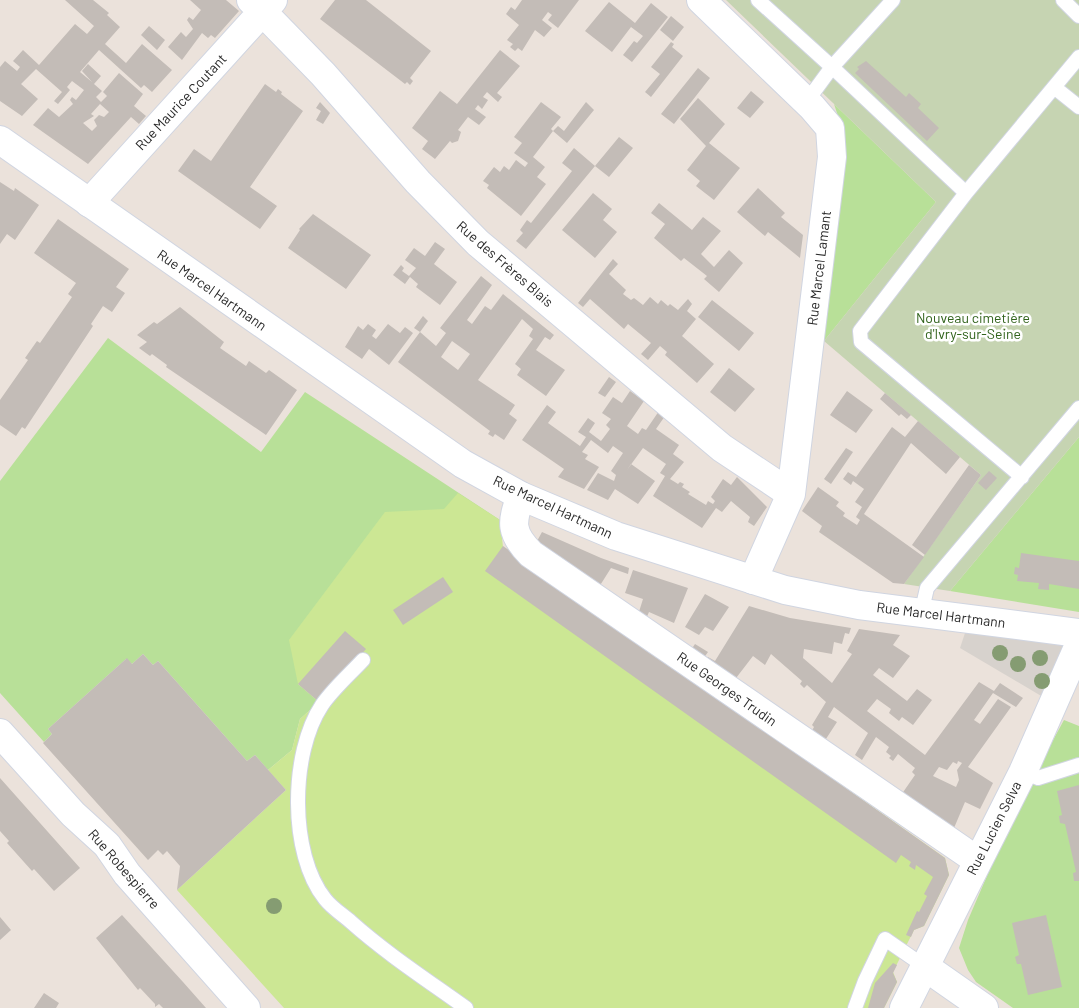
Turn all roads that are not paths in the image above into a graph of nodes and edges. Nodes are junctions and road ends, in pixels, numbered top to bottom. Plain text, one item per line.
1 (701, 0) edge
2 (758, 0) edge
3 (893, 0) edge
4 (1063, 0) edge
5 (262, 4) edge
6 (1079, 16) edge
7 (1079, 57) edge
8 (832, 67) junction
9 (1054, 87) junction
10 (807, 101) junction
11 (1079, 106) edge
12 (0, 140) edge
13 (966, 193) junction
14 (89, 203) junction
15 (1079, 408) edge
16 (1022, 477) junction
17 (791, 494) junction
18 (521, 496) junction
19 (753, 580) junction
20 (921, 614) junction
21 (1079, 633) edge
22 (1079, 645) edge
23 (363, 660) dead end
24 (0, 732) edge
25 (1079, 765) edge
26 (1023, 772) junction
27 (978, 861) junction
28 (924, 966) junction
29 (246, 1008) edge
30 (466, 1008) edge
31 (855, 1008) edge
32 (904, 1008) edge
33 (984, 1008) edge

1 - 10 street, Rue Marcel Lamant
2 - 8 lane
3 - 8 lane
4 - 6 lane
5 - 14 street, Rue Maurice Coutant
5 - 17 street, Rue des Frères Blais
7 - 9 lane
8 - 10 lane
8 - 13 lane
9 - 11 lane
9 - 13 lane
10 - 17 street, Rue Marcel Lamant
12 - 14 street, Rue Marcel Hartmann
13 - 16 lane
14 - 18 street, Rue Marcel Hartmann
15 - 16 lane
16 - 20 lane
17 - 19 street, Rue Marcel Lamant
18 - 19 street, Rue Marcel Hartmann
18 - 27 street, Rue Georges Trudin
19 - 20 street, Rue Marcel Hartmann
20 - 21 street, Rue Marcel Hartmann
22 - 26 street, Rue Lucien Selva
23 - 30 lane
24 - 29 street, Rue Robespierre
25 - 26 lane
26 - 27 street, Rue Lucien Selva
27 - 28 street, Rue Lucien Selva
28 - 31 lane
28 - 32 street, Rue Lucien Selva
28 - 33 street

